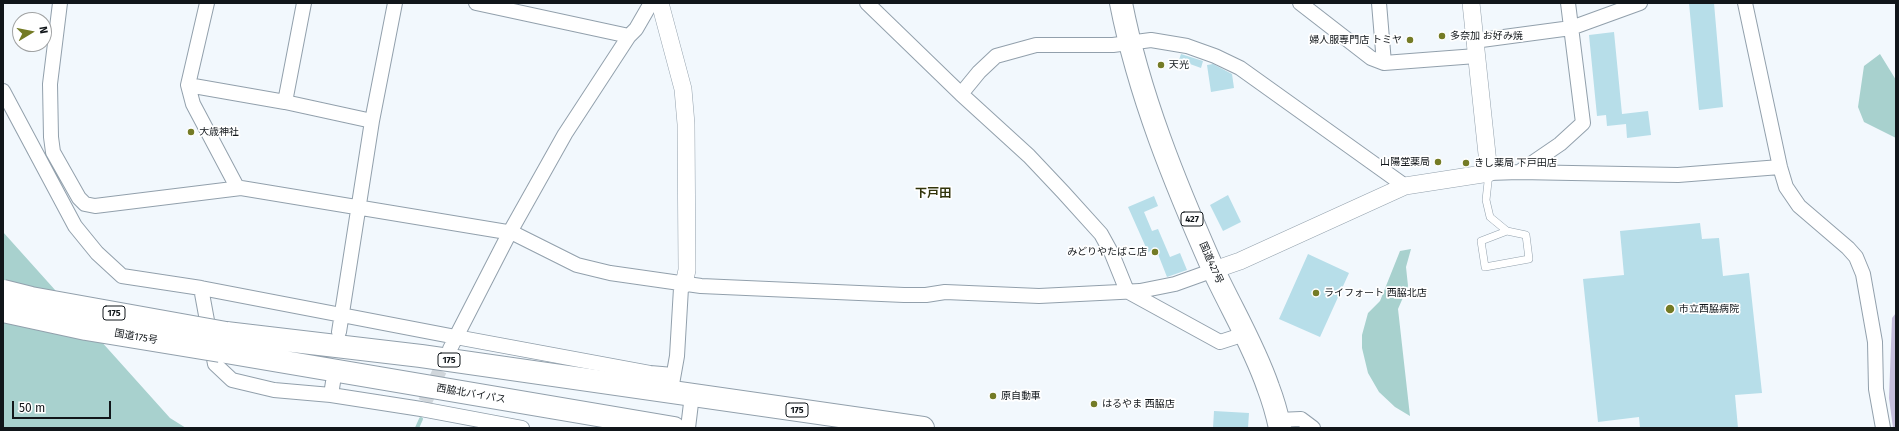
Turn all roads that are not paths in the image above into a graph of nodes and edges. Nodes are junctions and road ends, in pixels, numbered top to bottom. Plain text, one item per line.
1 (60, 3) edge
2 (207, 3) edge
3 (304, 3) edge
4 (395, 3) edge
5 (476, 3) edge
6 (651, 3) edge
7 (660, 3) edge
8 (867, 3) edge
9 (1121, 3) edge
10 (1300, 3) edge
11 (1379, 3) edge
12 (1471, 3) edge
13 (1568, 3) edge
14 (1640, 3) edge
15 (1745, 3) edge
16 (1571, 28) junction
17 (629, 36) junction
18 (1129, 44) junction
19 (1475, 48) junction
20 (1384, 63) junction
21 (188, 85) junction
22 (3, 91) edge
23 (961, 94) junction
24 (285, 102) junction
25 (372, 121) junction
26 (1780, 167) junction
27 (1519, 172) junction
28 (1489, 173) junction
29 (1404, 186) junction
30 (237, 187) junction
31 (359, 207) junction
32 (1507, 231) junction
33 (514, 234) junction
34 (1214, 270) junction
35 (684, 284) junction
36 (201, 288) junction
37 (3, 291) edge
38 (1127, 291) junction
39 (3, 311) edge
40 (342, 316) junction
41 (340, 332) dead end
42 (1245, 334) junction
43 (223, 342) junction
44 (453, 343) junction
45 (679, 387) junction
46 (588, 422) edge
47 (1279, 424) edge
48 (522, 428) edge
49 (674, 428) edge
50 (688, 428) edge
51 (924, 428) edge
52 (1313, 428) edge
53 (1882, 428) edge

1 - 30 street
2 - 21 street
3 - 24 street
4 - 25 street
5 - 17 street
6 - 17 street
7 - 35 street
8 - 23 street
9 - 18 highway, 国道427号 / 427
10 - 20 street
11 - 20 street
12 - 19 street
13 - 16 street
14 - 16 street
15 - 26 street
16 - 19 street
16 - 27 street
17 - 33 street
18 - 23 street
18 - 29 street
18 - 34 highway, 国道427号 / 427
19 - 20 street
19 - 28 street
21 - 24 street
21 - 30 street
22 - 36 street
23 - 38 street
24 - 25 street
25 - 31 street
26 - 27 street
26 - 53 street
27 - 28 street
28 - 29 street
28 - 32 lane
29 - 34 street
30 - 31 street
31 - 33 street
31 - 40 street
32 - 32 lane
33 - 35 street
33 - 44 street
34 - 38 street
34 - 42 highway, 国道427号 / 427
35 - 38 street
35 - 45 street
36 - 40 street
36 - 48 street
37 - 43 highway, 175, bridge
38 - 42 street
39 - 43 highway, 国道175号 / 175, bridge
40 - 41 street
40 - 44 street
42 - 47 highway, 国道427号 / 427
43 - 45 highway, 175
43 - 46 highway, 国道175号 / 175
44 - 45 street
45 - 50 street
45 - 51 highway, 175
46 - 49 highway, 175
47 - 52 street

